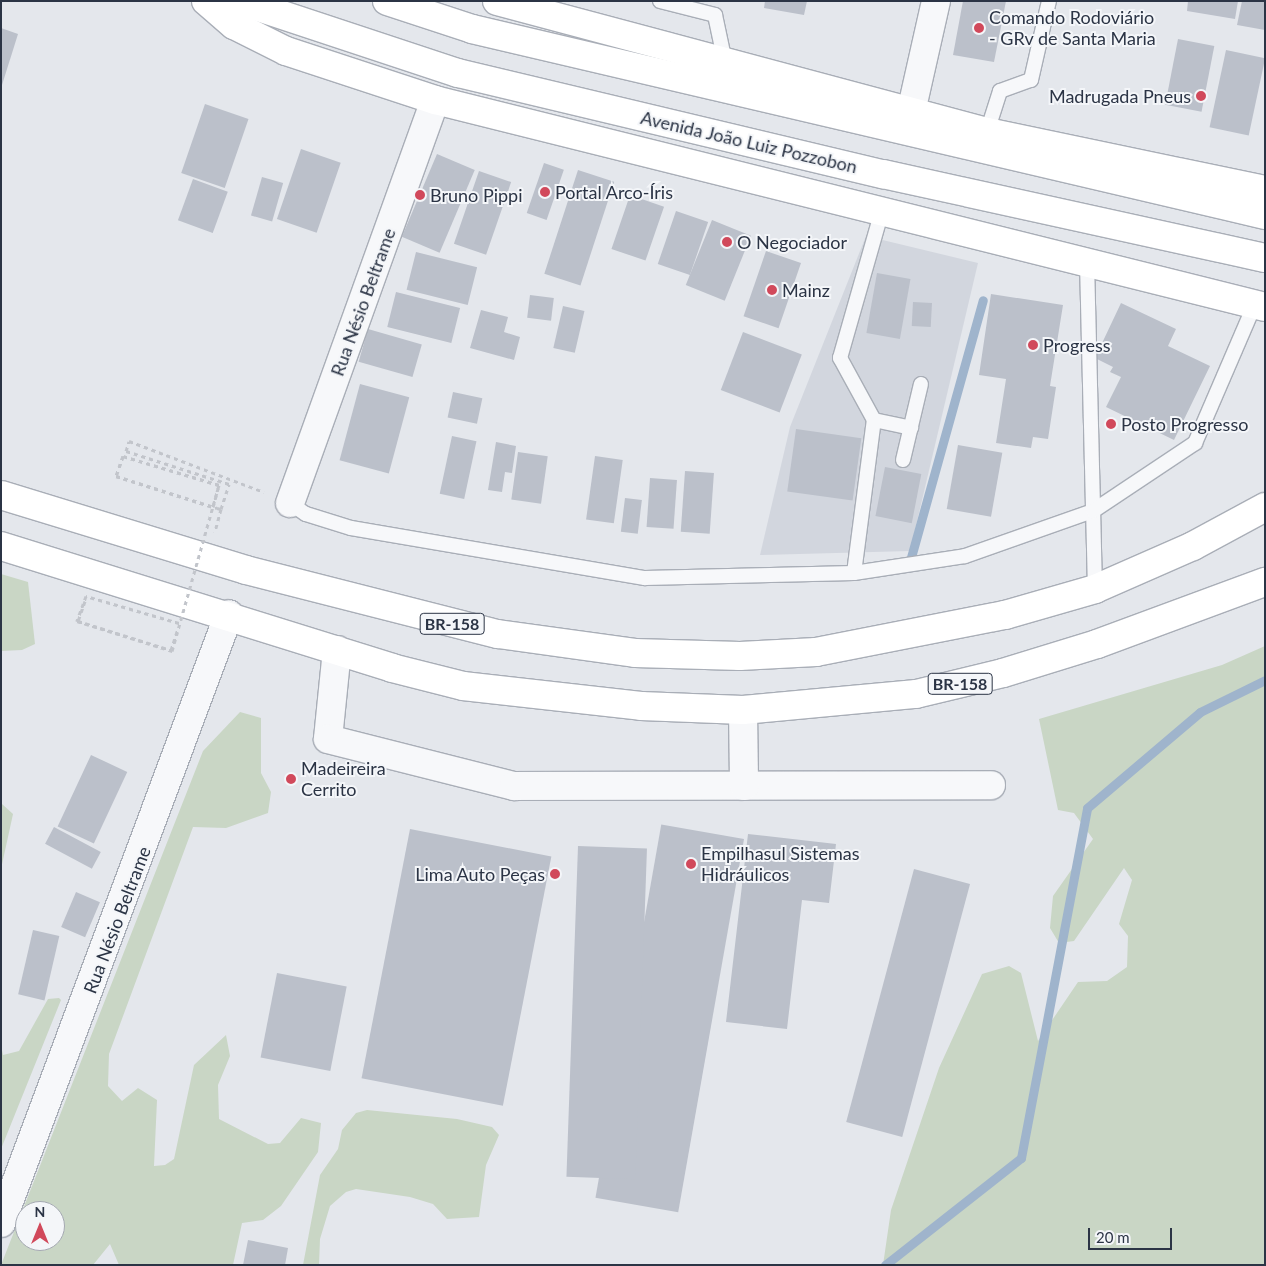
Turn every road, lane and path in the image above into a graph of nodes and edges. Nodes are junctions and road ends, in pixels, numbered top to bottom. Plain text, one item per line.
1 (206, 1) edge
2 (240, 1) edge
3 (387, 1) edge
4 (496, 1) edge
5 (660, 1) edge
6 (936, 1) edge
7 (1049, 1) edge
8 (546, 7) edge
9 (725, 62) junction
10 (436, 100) junction
11 (912, 112) junction
12 (987, 132) junction
13 (1265, 190) edge
14 (882, 211) junction
15 (1265, 215) edge
16 (1265, 258) edge
17 (1087, 262) junction
18 (1260, 305) edge
19 (921, 384) dead end
20 (874, 420) junction
21 (911, 428) junction
22 (903, 460) dead end
23 (200, 480) junction
24 (219, 485) junction
25 (1, 495) edge
26 (290, 503) junction
27 (1264, 507) edge
28 (1093, 511) junction
29 (1, 546) edge
30 (854, 573) junction
31 (1265, 582) edge
32 (1095, 589) junction
33 (86, 596) dead end
34 (229, 614) junction
35 (336, 650) junction
36 (743, 710) junction
37 (744, 786) junction
38 (992, 786) dead end
39 (1, 1223) edge

1 - 10 main road
2 - 16 main road, Avenida João Luiz Pozzobon
3 - 15 main road
4 - 8 main road
5 - 9 lane
6 - 11 street
7 - 12 lane
8 - 9 main road
9 - 11 main road
10 - 14 main road
10 - 26 street, Rua Nésio Beltrame
11 - 12 main road
12 - 13 main road
14 - 17 main road
14 - 20 lane
17 - 18 main road
17 - 28 lane
18 - 28 lane
19 - 21 lane
20 - 21 lane
20 - 30 lane
21 - 22 lane
23 - 24 path, bridge
23 - 24 path, bridge
23 - 26 path, bridge
24 - 33 path, bridge
25 - 32 main road, BR-158
26 - 30 lane
27 - 32 main road, BR-158
28 - 30 lane
28 - 32 lane
29 - 34 main road, BR-158
31 - 36 main road, BR-158
34 - 35 main road, BR-158
34 - 39 street, Rua Nésio Beltrame
35 - 36 main road, BR-158
35 - 37 street
36 - 37 street
37 - 38 street

